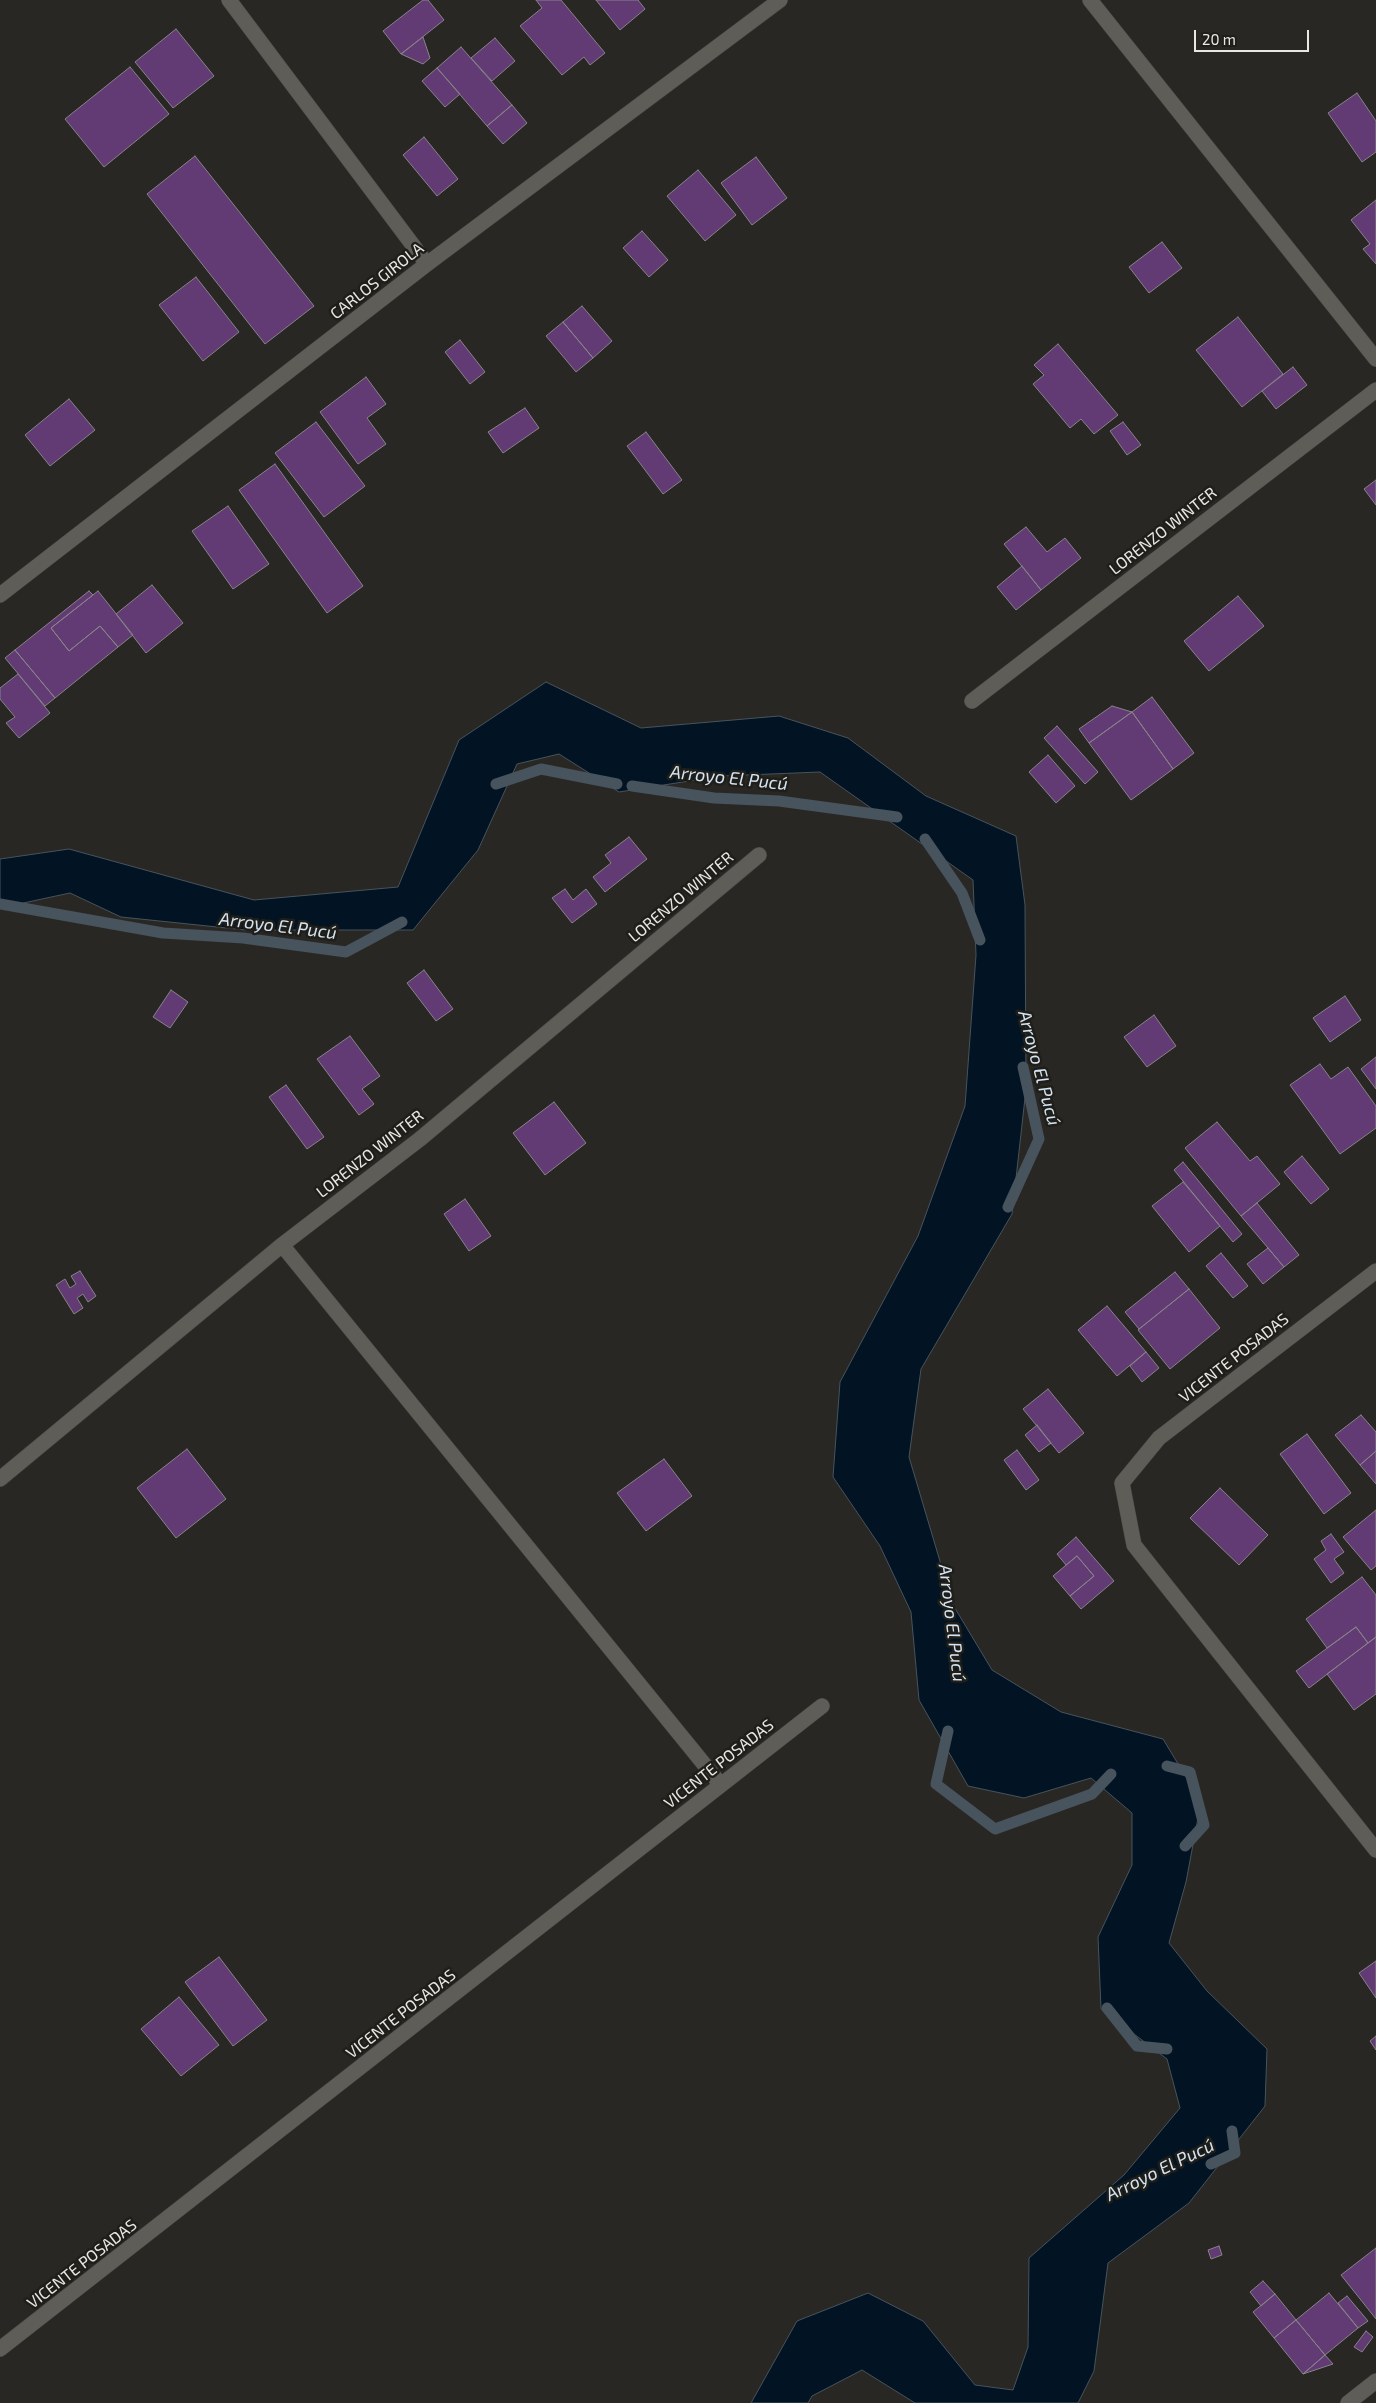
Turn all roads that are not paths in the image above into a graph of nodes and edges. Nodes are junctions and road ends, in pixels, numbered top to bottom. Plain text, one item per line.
1 (229, 0) edge
2 (780, 0) edge
3 (1090, 0) edge
4 (427, 264) junction
5 (1376, 359) edge
6 (1376, 390) edge
7 (0, 596) edge
8 (972, 701) dead end
9 (759, 854) dead end
10 (282, 1245) junction
11 (1376, 1270) edge
12 (0, 1479) edge
13 (822, 1706) dead end
14 (721, 1785) junction
15 (1376, 1850) edge
16 (0, 2349) edge
17 (1376, 2381) edge
18 (1348, 2403) edge

1 - 4 street
2 - 4 street, CARLOS GIROLA
3 - 5 street
4 - 7 street, CARLOS GIROLA
6 - 8 street, LORENZO WINTER
9 - 10 street, LORENZO WINTER
10 - 12 street, LORENZO WINTER
10 - 14 street
11 - 15 street, VICENTE POSADAS
13 - 14 street, VICENTE POSADAS
14 - 16 street, VICENTE POSADAS
17 - 18 street

